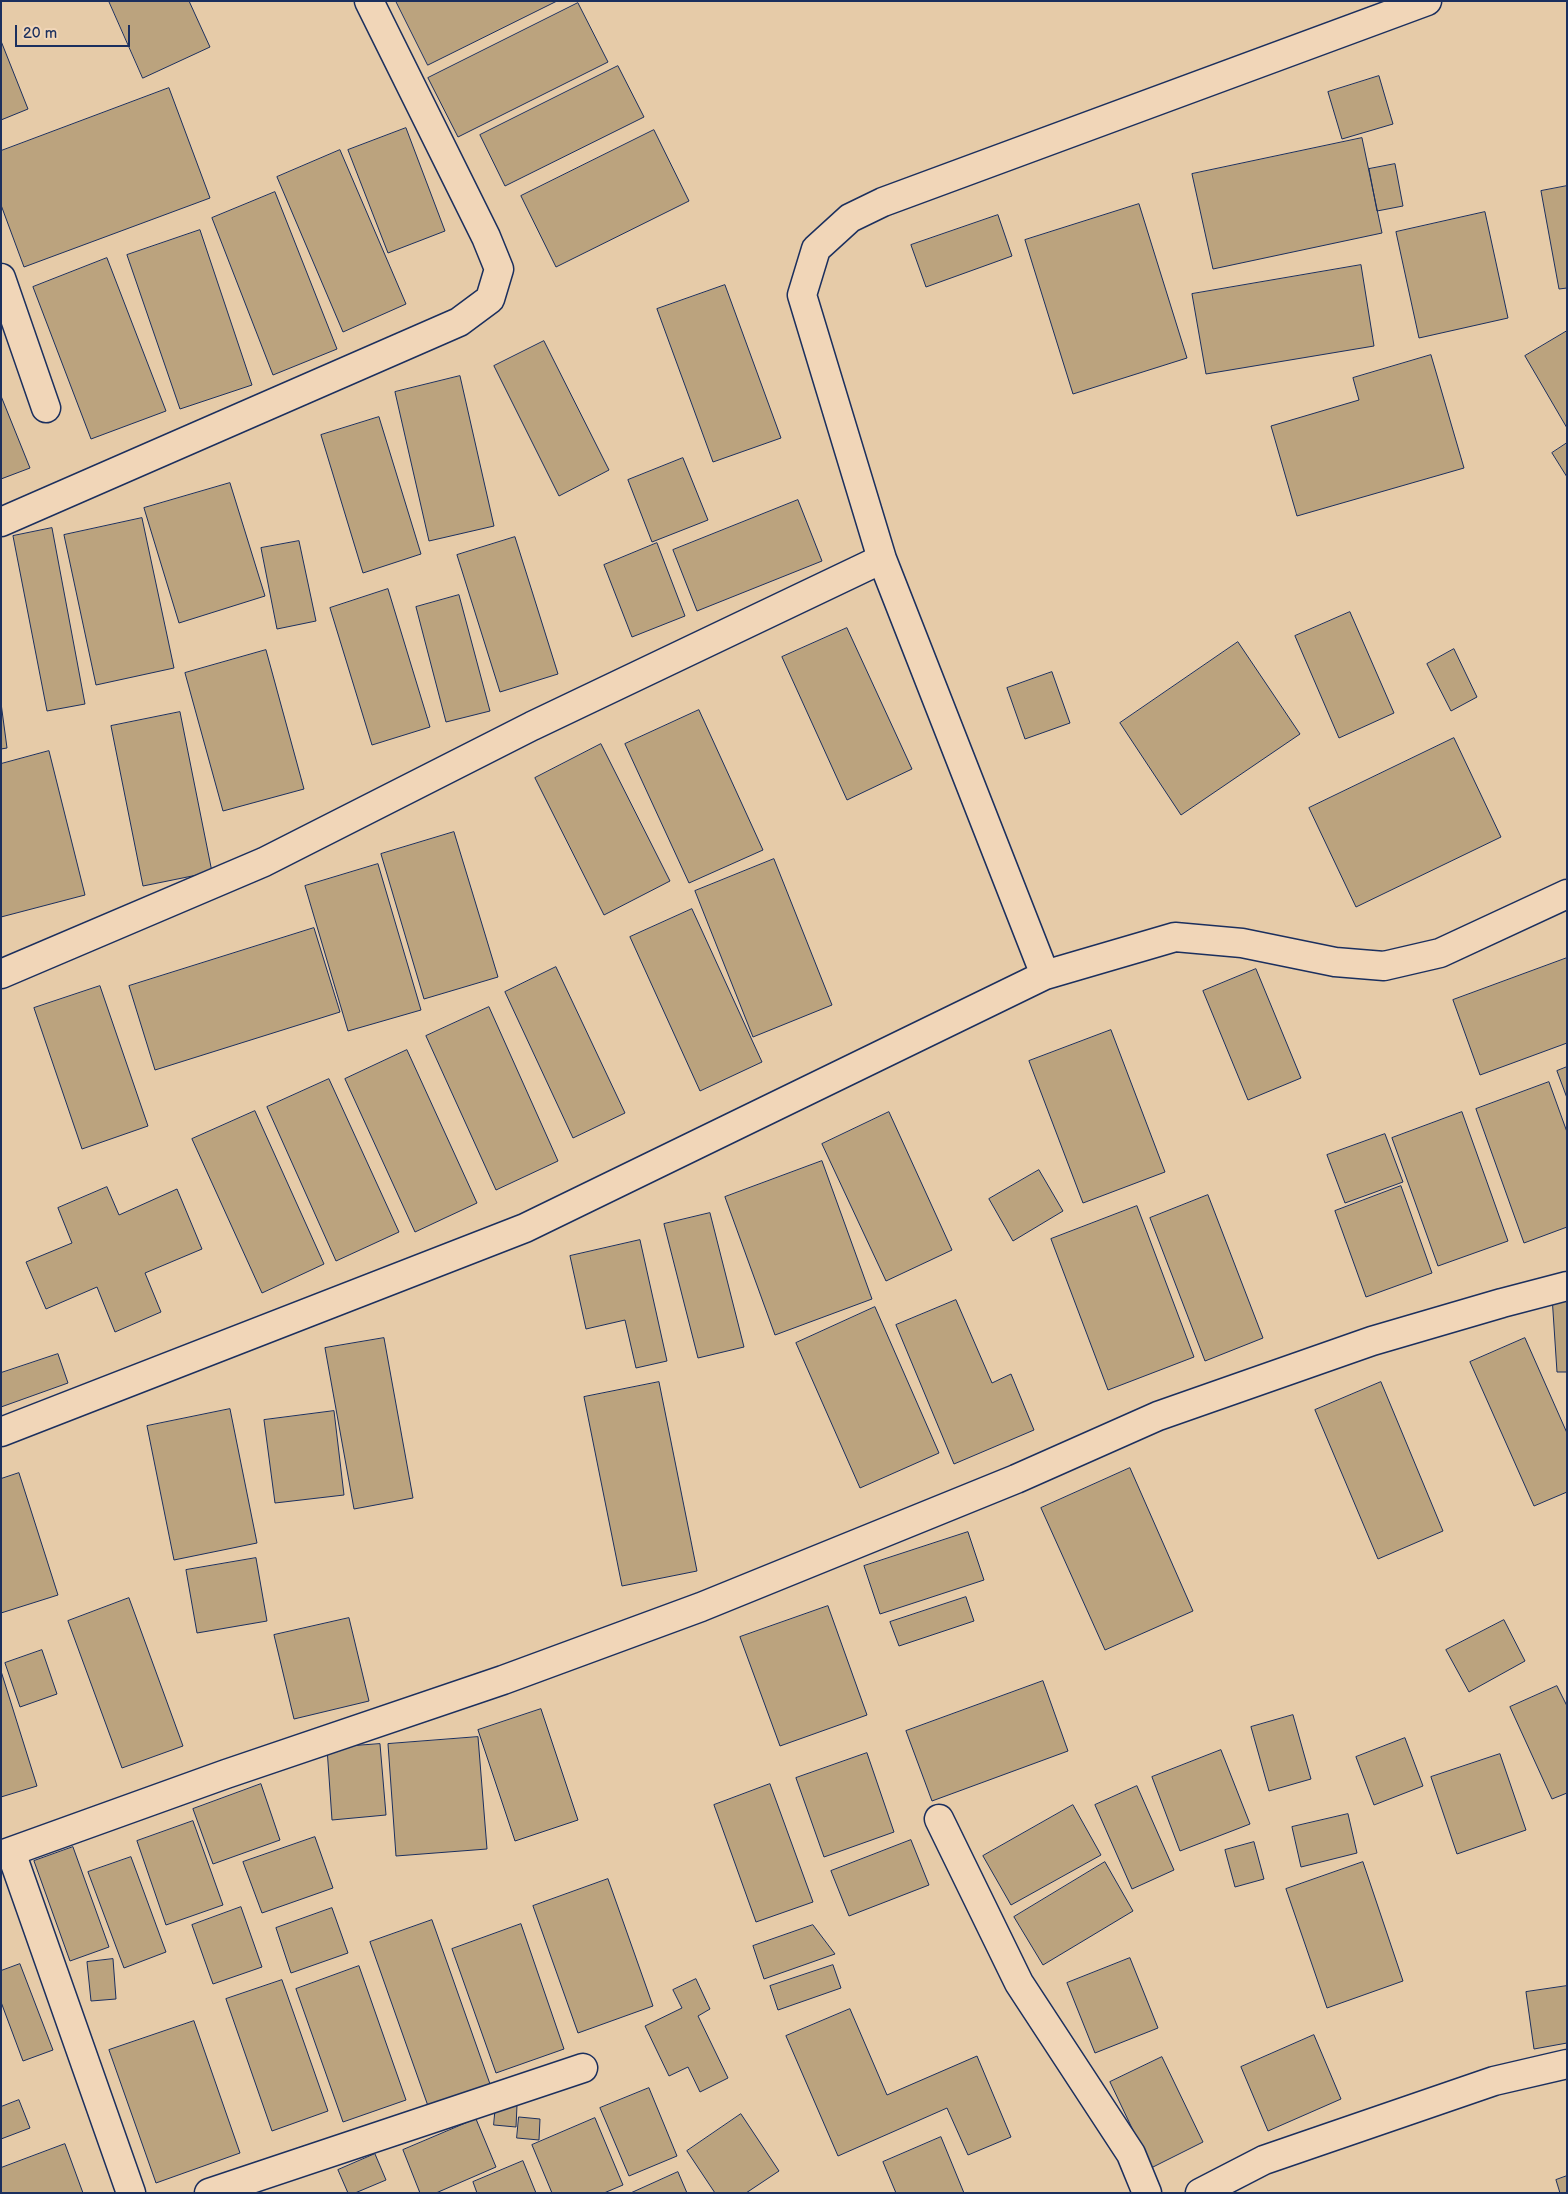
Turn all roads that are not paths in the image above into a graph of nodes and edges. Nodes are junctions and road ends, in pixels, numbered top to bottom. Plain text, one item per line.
1 (369, 1) edge
2 (1427, 1) edge
3 (1, 278) edge
4 (46, 408) dead end
5 (1, 522) edge
6 (882, 559) junction
7 (1567, 894) edge
8 (1, 974) edge
9 (1045, 975) junction
10 (1567, 1286) edge
11 (1, 1432) edge
12 (939, 1819) dead end
13 (6, 1853) edge
14 (1567, 2064) edge
15 (582, 2068) dead end
16 (131, 2193) edge
17 (208, 2193) edge
18 (1147, 2193) edge
19 (1200, 2193) edge

1 - 5 street
2 - 6 street
3 - 4 street
6 - 8 street
6 - 9 street
7 - 9 street
9 - 11 street
10 - 13 street
12 - 18 street
13 - 16 street
14 - 19 street
15 - 17 street

